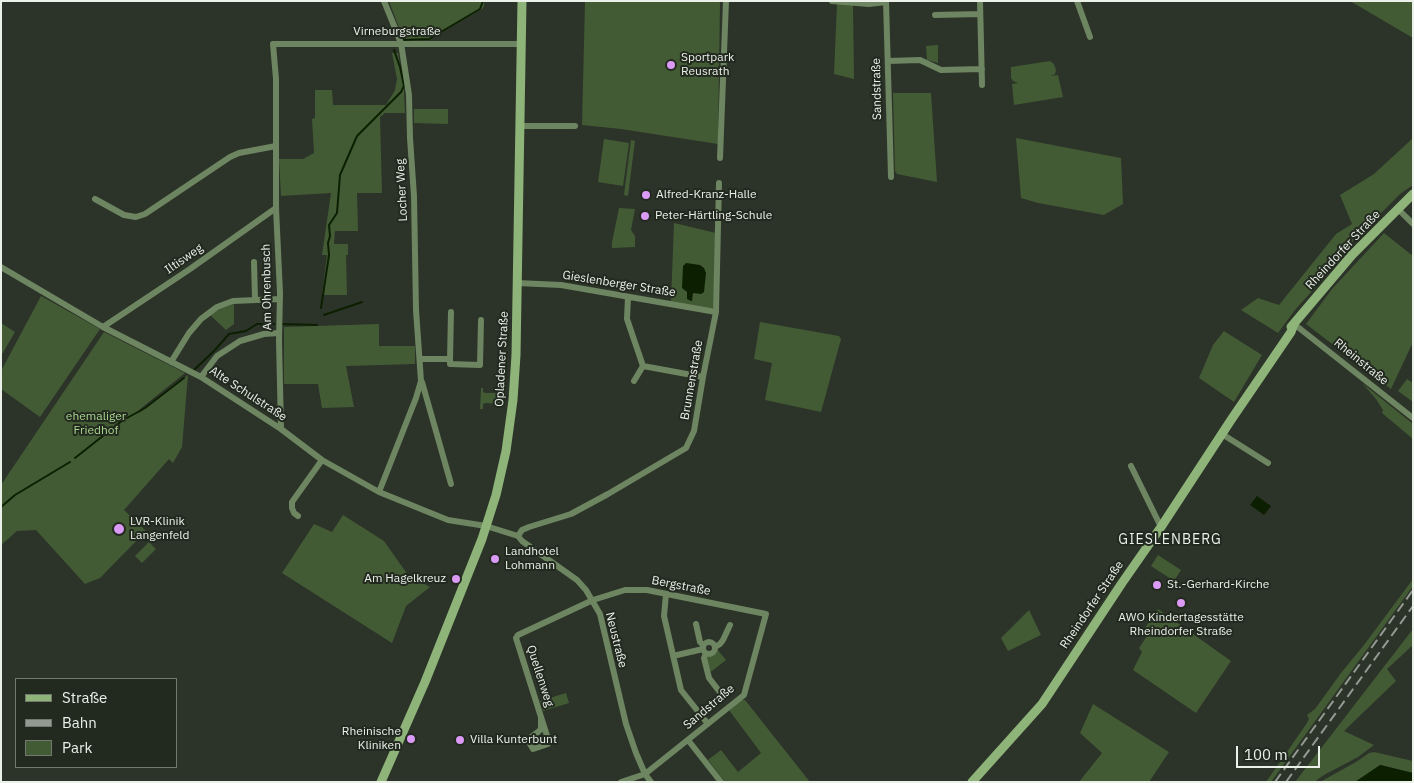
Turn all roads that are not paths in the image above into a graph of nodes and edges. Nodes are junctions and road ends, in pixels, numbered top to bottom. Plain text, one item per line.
1 (384, 1) edge
2 (522, 1) edge
3 (726, 1) edge
4 (832, 1) edge
5 (980, 1) edge
6 (1077, 1) edge
7 (886, 2) edge
8 (935, 14) dead end
9 (980, 14) junction
10 (1090, 37) dead end
11 (273, 44) joint
12 (401, 44) junction
13 (520, 44) junction
14 (888, 61) junction
15 (982, 69) junction
16 (982, 85) dead end
17 (520, 126) junction
18 (575, 126) dead end
19 (276, 146) junction
20 (720, 158) dead end
21 (890, 177) dead end
22 (720, 183) dead end
23 (1413, 194) edge
24 (95, 199) dead end
25 (276, 208) junction
26 (1398, 209) junction
27 (1413, 224) edge
28 (254, 262) dead end
29 (1, 267) edge
30 (517, 283) junction
31 (628, 297) junction
32 (280, 298) junction
33 (254, 299) junction
34 (451, 312) dead end
35 (716, 312) junction
36 (481, 320) dead end
37 (1294, 324) junction
38 (103, 327) junction
39 (279, 333) junction
40 (420, 359) junction
41 (450, 359) junction
42 (172, 362) junction
43 (643, 366) junction
44 (201, 377) junction
45 (703, 377) junction
46 (634, 381) dead end
47 (422, 382) junction
48 (1413, 418) edge
49 (281, 428) junction
50 (1222, 434) junction
51 (322, 460) junction
52 (1268, 463) dead end
53 (1130, 466) dead end
54 (451, 484) dead end
55 (379, 492) junction
56 (298, 516) dead end
57 (486, 526) junction
58 (1161, 527) junction
59 (518, 536) junction
60 (666, 594) junction
61 (592, 600) junction
62 (766, 614) joint
63 (696, 624) dead end
64 (730, 625) dead end
65 (704, 649) junction
66 (673, 656) junction
67 (719, 691) dead end
68 (541, 717) junction
69 (708, 724) junction
70 (688, 740) junction
71 (645, 774) junction
72 (381, 782) edge
73 (621, 782) edge
74 (651, 782) edge
75 (721, 782) edge
76 (972, 782) edge

1 - 12 street, Locher Weg
2 - 13 main road, Opladener Straße
3 - 20 street
4 - 7 street
5 - 9 street
6 - 10 street
7 - 14 street, Sandstraße
8 - 9 street
9 - 15 street
11 - 12 street, Virneburgstraße
11 - 19 street, Am Ohrenbusch
12 - 13 street, Virneburgstraße
12 - 40 street, Locher Weg
13 - 17 main road, Opladener Straße
14 - 15 street
14 - 21 street, Sandstraße
15 - 16 street
17 - 18 street
17 - 30 main road, Opladener Straße
19 - 24 street
19 - 25 street, Am Ohrenbusch
22 - 35 street, Brunnenstraße
23 - 26 main road, Rheindorfer Straße
25 - 32 street, Am Ohrenbusch
25 - 38 street, Iltisweg
26 - 27 street
26 - 37 main road, Rheindorfer Straße
28 - 33 street
29 - 38 street, Alte Schulstraße
30 - 31 street, Gieslenberger Straße
30 - 57 main road, Opladener Straße
31 - 35 street, Gieslenberger Straße
31 - 43 street
32 - 33 street
32 - 39 street, Am Ohrenbusch
33 - 42 street
34 - 41 street
35 - 45 street, Brunnenstraße
36 - 41 street
37 - 48 street, Rheinstraße
37 - 50 main road, Rheindorfer Straße
38 - 42 street, Alte Schulstraße
39 - 44 street
39 - 49 street, Am Ohrenbusch
40 - 41 street
40 - 47 street, Locher Weg
42 - 44 street, Alte Schulstraße
43 - 45 street
43 - 46 street
44 - 49 street, Alte Schulstraße
45 - 59 street, Brunnenstraße
47 - 54 street, Locher Weg
47 - 55 street, Locher Weg
49 - 51 street, Alte Schulstraße
50 - 52 street
50 - 58 main road, Rheindorfer Straße
51 - 55 street, Alte Schulstraße
51 - 56 street
53 - 58 street
55 - 57 street, Alte Schulstraße
57 - 59 street, Neustraße
57 - 72 main road, Opladener Straße
58 - 76 main road, Rheindorfer Straße
59 - 61 street, Neustraße
60 - 61 street, Bergstraße
60 - 62 street, Bergstraße
60 - 66 street
61 - 68 street, Quellenweg
61 - 71 street, Neustraße
62 - 69 street, Sandstraße
63 - 65 street
64 - 65 street
65 - 66 street
65 - 67 street
66 - 69 street
68 - 68 street, Quellenweg
69 - 70 street, Sandstraße
70 - 71 street, Sandstraße
70 - 75 street
71 - 73 street, Sandstraße
71 - 74 street, Neustraße

